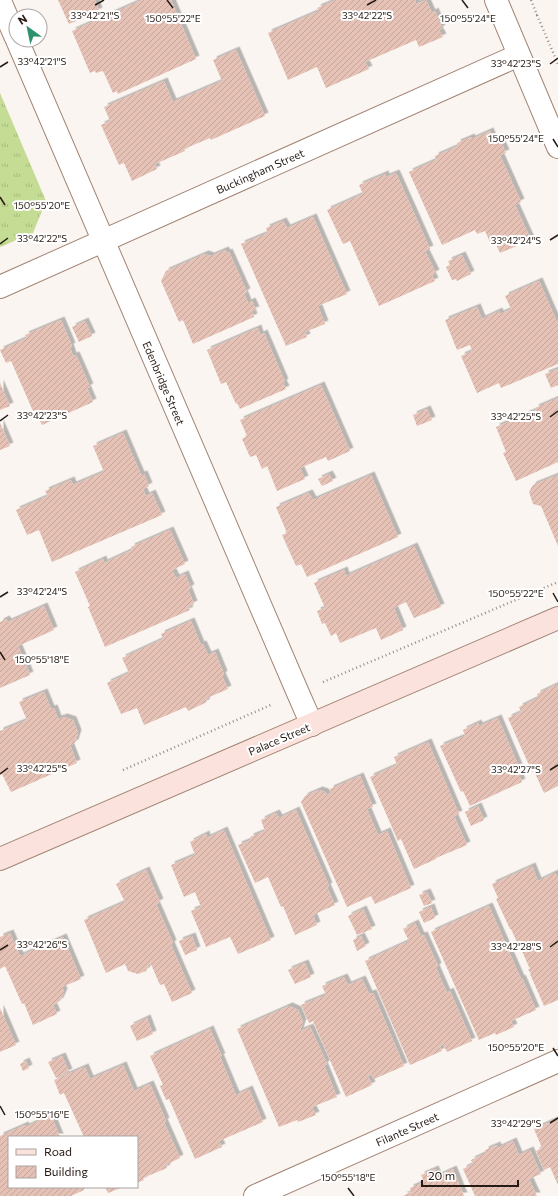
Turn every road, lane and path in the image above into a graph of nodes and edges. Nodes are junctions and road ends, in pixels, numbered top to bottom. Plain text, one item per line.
1 (496, 0) edge
2 (531, 0) edge
3 (0, 1) edge
4 (537, 15) junction
5 (530, 18) dead end
6 (8, 20) edge
7 (20, 48) edge
8 (519, 55) junction
9 (558, 64) edge
10 (558, 146) edge
11 (104, 241) junction
12 (0, 287) edge
13 (558, 582) edge
14 (558, 618) edge
15 (320, 684) dead end
16 (280, 701) dead end
17 (312, 725) junction
18 (123, 770) dead end
19 (0, 859) edge
20 (558, 1061) edge
21 (256, 1196) edge

1 - 8 street
2 - 4 path
3 - 6 street, Edenbridge Street
4 - 5 path
4 - 9 path
7 - 11 street, Edenbridge Street
8 - 10 street
8 - 11 street, Buckingham Street
11 - 12 street, Buckingham Street
11 - 17 street, Edenbridge Street
13 - 15 path
14 - 17 street, Palace Street
16 - 18 path
17 - 19 street, Palace Street
20 - 21 street, Filante Street

